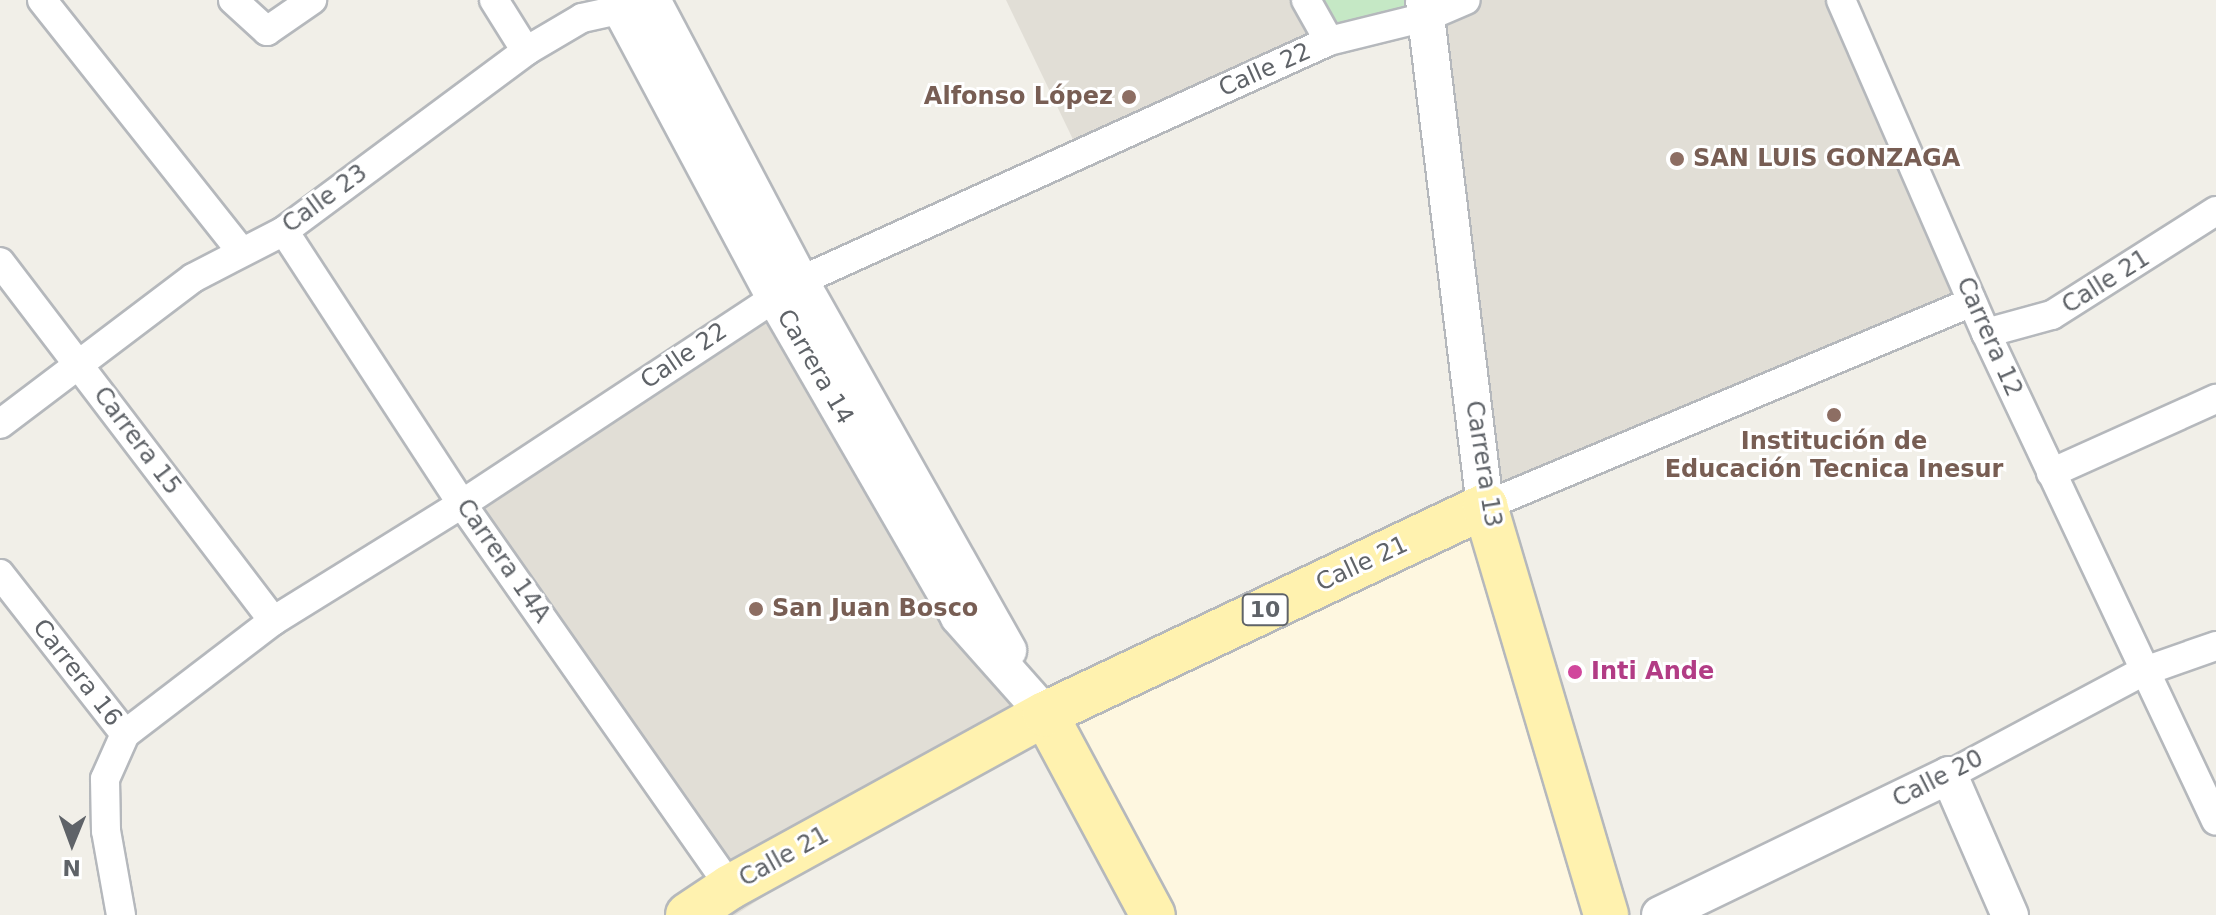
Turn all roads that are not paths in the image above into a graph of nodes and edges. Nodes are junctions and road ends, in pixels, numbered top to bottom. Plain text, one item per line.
1 (42, 0) edge
2 (233, 0) edge
3 (312, 0) edge
4 (494, 0) edge
5 (1306, 0) edge
6 (1466, 0) edge
7 (1841, 0) edge
8 (641, 2) edge
9 (1425, 8) edge
10 (1329, 41) junction
11 (526, 51) junction
12 (2216, 211) edge
13 (284, 231) junction
14 (240, 250) junction
15 (0, 262) edge
16 (787, 288) junction
17 (1972, 302) junction
18 (1986, 333) junction
19 (78, 364) junction
20 (2216, 399) edge
21 (0, 424) edge
22 (2051, 473) junction
23 (462, 504) junction
24 (1485, 506) junction
25 (0, 574) edge
26 (273, 621) junction
27 (2216, 646) edge
28 (2142, 672) junction
29 (1045, 714) junction
30 (125, 734) junction
31 (1949, 775) junction
32 (2216, 821) edge
33 (730, 887) junction
34 (121, 915) edge
35 (688, 915) edge
36 (1153, 915) edge
37 (1606, 915) edge
38 (1660, 915) edge
39 (2010, 915) edge

1 - 14 street
2 - 3 street
4 - 11 street
5 - 10 street
6 - 9 street, Calle 22
7 - 17 street, Carrera 12
8 - 11 street, Calle 23
8 - 16 street, Carrera 14
9 - 10 street, Calle 22
9 - 24 street, Carrera 13
10 - 16 street, Calle 22
11 - 13 street, Calle 23
12 - 18 street, Calle 21
13 - 14 street, Calle 23
13 - 23 street, Carrera 14A
14 - 19 street, Calle 23
15 - 19 street, Carrera 15
16 - 23 street, Calle 22
16 - 29 street, Carrera 14
17 - 18 street, Carrera 12
17 - 24 street, Calle 21
18 - 22 street, Carrera 12
19 - 21 street, Calle 23
19 - 26 street, Carrera 15
20 - 22 street
22 - 28 street, Carrera 12
23 - 26 street, Calle 22
23 - 33 street, Carrera 14A
24 - 29 main road, Calle 21 / 10
24 - 37 main road, Carrera 13
25 - 30 street, Carrera 16
26 - 30 street, Calle 22
27 - 28 street, Calle 20
28 - 31 street, Calle 20
28 - 32 street, Carrera 12
29 - 33 main road, Calle 21 / 10
29 - 36 main road, Carrera 14
30 - 34 street, Calle 22
31 - 38 street, Calle 20
31 - 39 street
33 - 35 main road, Calle 21 / 10

